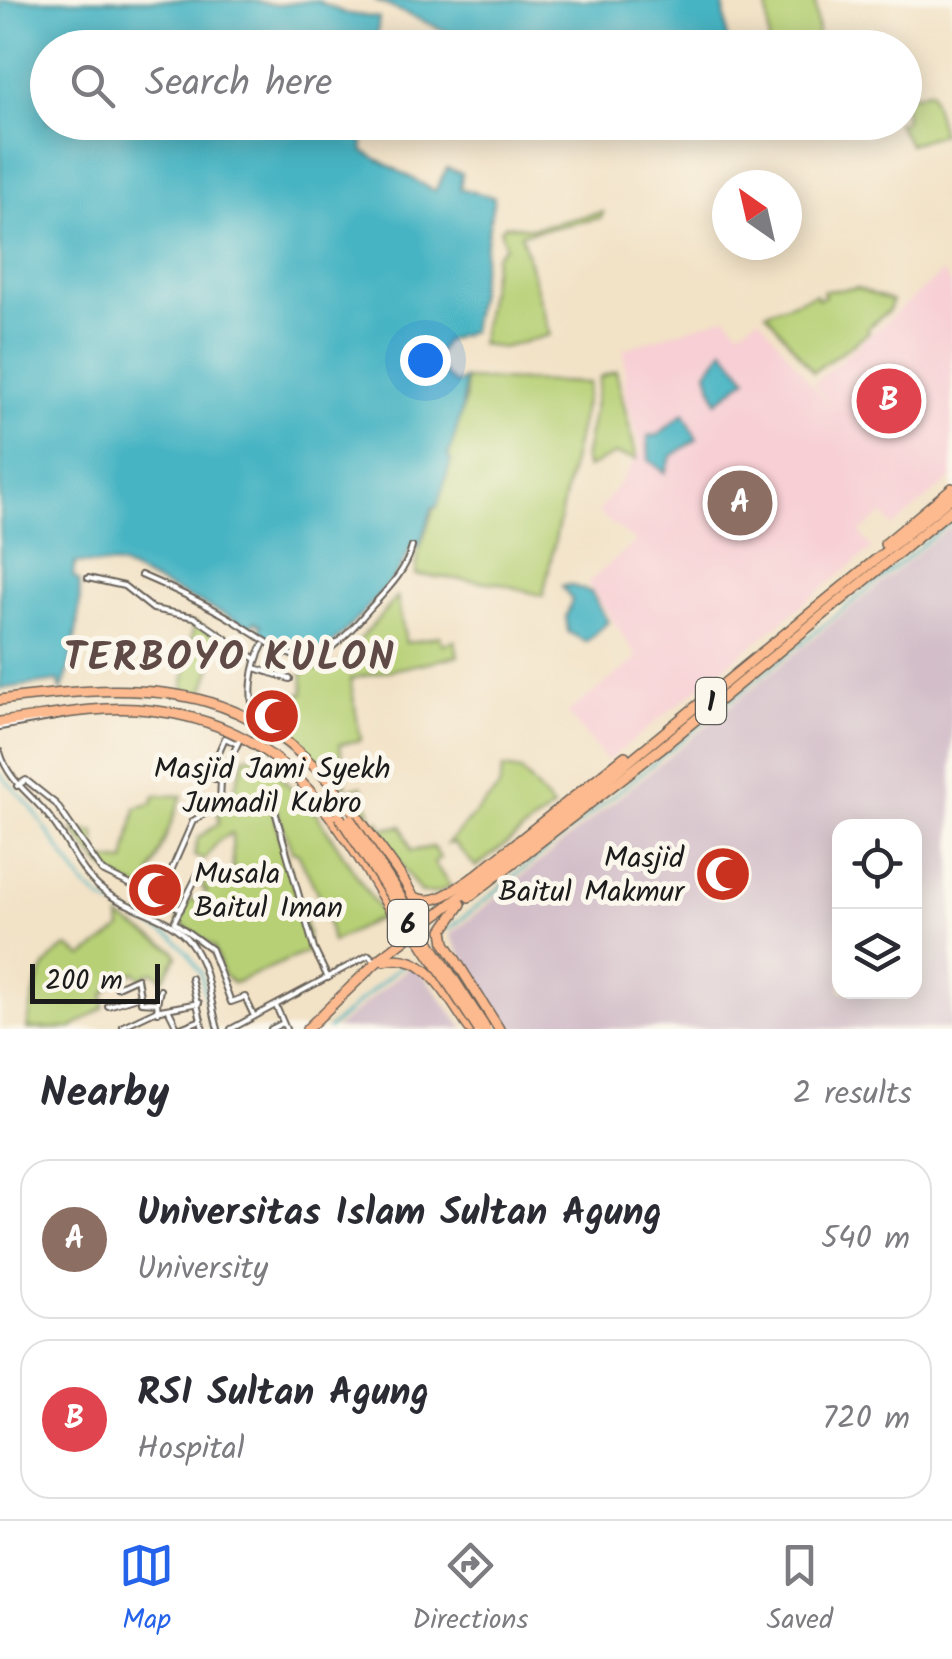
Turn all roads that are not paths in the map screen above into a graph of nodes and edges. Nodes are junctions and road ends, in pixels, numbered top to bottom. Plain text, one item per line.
1 (952, 488) edge
2 (952, 503) edge
3 (914, 527) junction
4 (412, 547) dead end
5 (141, 575) dead end
6 (88, 578) dead end
7 (808, 616) junction
8 (264, 644) junction
9 (256, 660) junction
10 (255, 668) junction
11 (290, 679) dead end
12 (178, 694) junction
13 (0, 700) edge
14 (247, 710) junction
15 (174, 714) junction
16 (61, 716) junction
17 (0, 725) edge
18 (252, 739) junction
19 (235, 743) junction
20 (0, 752) edge
21 (220, 780) junction
22 (17, 786) junction
23 (336, 787) junction
24 (318, 798) junction
25 (220, 804) junction
26 (345, 818) junction
27 (523, 848) junction
28 (203, 864) dead end
29 (471, 878) junction
30 (410, 893) junction
31 (160, 896) junction
32 (465, 900) junction
33 (180, 909) junction
34 (152, 914) junction
35 (396, 920) junction
36 (443, 922) junction
37 (416, 931) junction
38 (404, 946) junction
39 (380, 957) junction
40 (192, 978) dead end
41 (328, 978) junction
42 (117, 987) dead end
43 (160, 990) dead end
44 (140, 996) junction
45 (199, 1002) junction
46 (157, 1003) junction
47 (108, 1006) dead end
48 (276, 1006) junction
49 (168, 1010) junction
50 (158, 1012) junction
51 (254, 1016) junction
52 (202, 1020) junction
53 (123, 1026) dead end
54 (284, 1026) edge
55 (204, 1029) edge
56 (218, 1029) edge
57 (231, 1029) edge
58 (271, 1029) edge
59 (307, 1029) edge
60 (315, 1029) edge
61 (470, 1029) edge
62 (478, 1029) edge
63 (486, 1029) edge
64 (498, 1029) edge

1 - 3 highway
2 - 3 highway, 1
2 - 32 highway
3 - 7 highway, 1
4 - 8 street
5 - 8 street
6 - 9 street
7 - 27 highway, 1
7 - 29 highway
7 - 32 highway, 1
8 - 9 street
9 - 10 street
10 - 11 street
10 - 14 street
12 - 13 highway
12 - 14 highway
12 - 15 highway
14 - 23 highway
15 - 16 highway
15 - 18 highway
16 - 17 street
16 - 17 highway
18 - 19 street
18 - 24 highway
19 - 21 street
19 - 21 street
20 - 22 street
21 - 25 street
22 - 31 street
22 - 34 street
23 - 26 highway, 6
23 - 30 highway
24 - 26 highway, 6
24 - 35 highway
25 - 31 street
25 - 41 street
26 - 62 highway, 6, bridge
26 - 63 highway, 6, bridge
27 - 29 highway, 1
27 - 37 highway
28 - 33 street
29 - 30 highway, 1
30 - 37 highway
31 - 33 street
31 - 34 street
32 - 36 highway, 1
33 - 51 street
34 - 56 street
35 - 37 highway
35 - 39 highway
36 - 37 highway, 1
36 - 38 highway
36 - 64 highway
37 - 38 highway
37 - 39 highway
38 - 39 highway
39 - 41 street
39 - 59 highway
39 - 60 highway
39 - 61 highway
40 - 45 street
41 - 48 street
42 - 44 street
43 - 46 street
44 - 46 street
44 - 47 street
45 - 49 street
45 - 52 street
46 - 50 street
48 - 51 street
48 - 54 street
49 - 50 street
49 - 52 street
50 - 53 street
51 - 57 street
52 - 55 street
54 - 58 street

